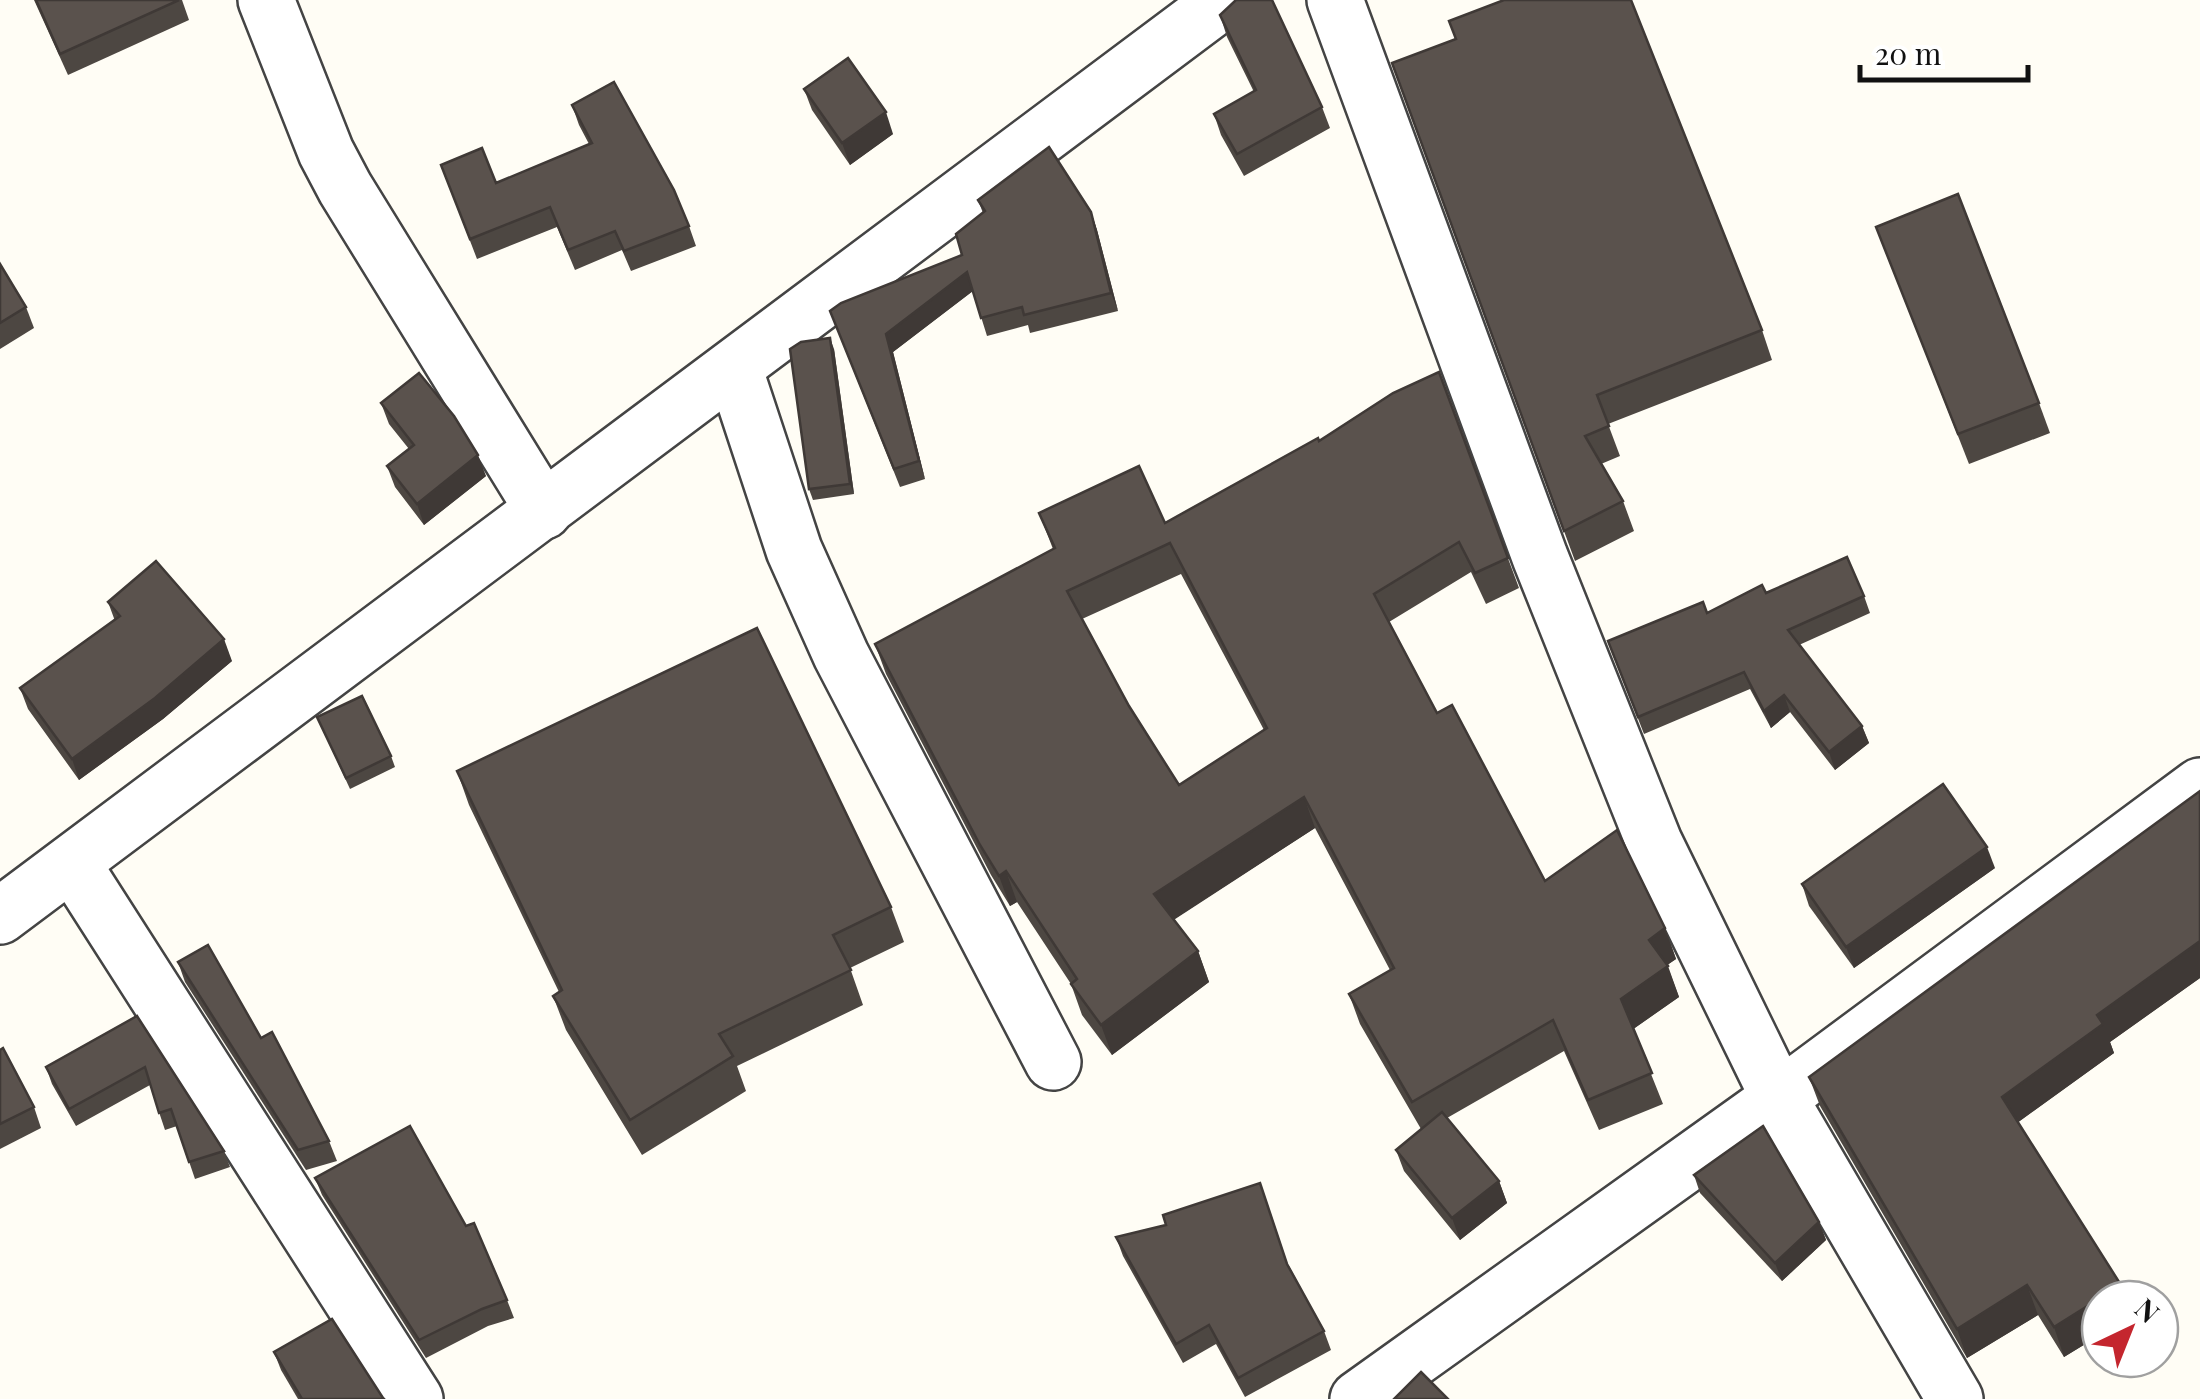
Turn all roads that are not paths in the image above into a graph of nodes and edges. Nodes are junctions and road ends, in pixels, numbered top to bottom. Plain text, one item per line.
1 (266, 0) edge
2 (1224, 0) edge
3 (1335, 0) edge
4 (734, 368) junction
5 (544, 510) junction
6 (2200, 786) edge
7 (72, 863) junction
8 (0, 916) edge
9 (1053, 1062) dead end
10 (1778, 1098) junction
11 (415, 1399) edge
12 (1358, 1399) edge
13 (1955, 1399) edge

1 - 5 street
2 - 4 street
3 - 10 street
4 - 5 street
4 - 9 street
5 - 7 street
6 - 10 street
7 - 8 street
7 - 11 street
10 - 12 street
10 - 13 street

